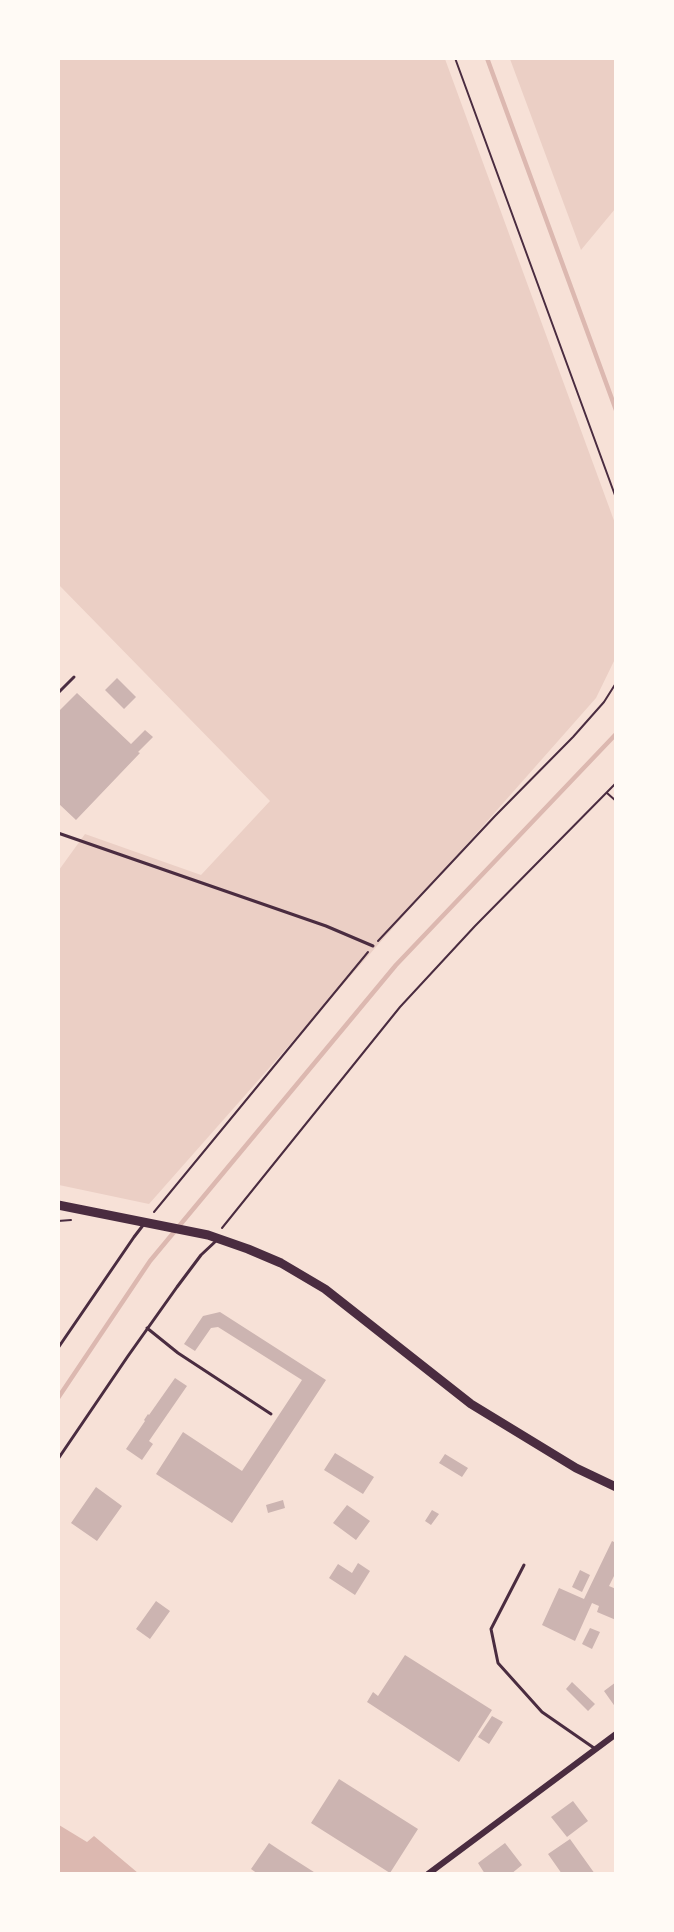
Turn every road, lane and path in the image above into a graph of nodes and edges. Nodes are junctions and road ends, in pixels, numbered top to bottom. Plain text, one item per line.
1 (455, 58) edge
2 (615, 498) edge
3 (74, 677) dead end
4 (58, 693) edge
5 (615, 783) edge
6 (607, 793) junction
7 (615, 801) edge
8 (58, 833) edge
9 (373, 946) dead end
10 (58, 1205) edge
11 (149, 1224) junction
12 (219, 1238) junction
13 (147, 1328) junction
14 (58, 1348) edge
15 (271, 1414) dead end
16 (58, 1459) edge
17 (615, 1487) edge
18 (524, 1565) dead end
19 (615, 1734) edge
20 (595, 1749) junction
21 (428, 1874) edge

1 - 2 path
3 - 4 lane
5 - 6 path
6 - 7 path
6 - 12 path
8 - 9 lane
10 - 11 main road
11 - 12 main road
11 - 14 lane
12 - 13 lane
12 - 17 main road
13 - 15 lane
13 - 16 lane
18 - 20 lane
19 - 20 street
20 - 21 street

